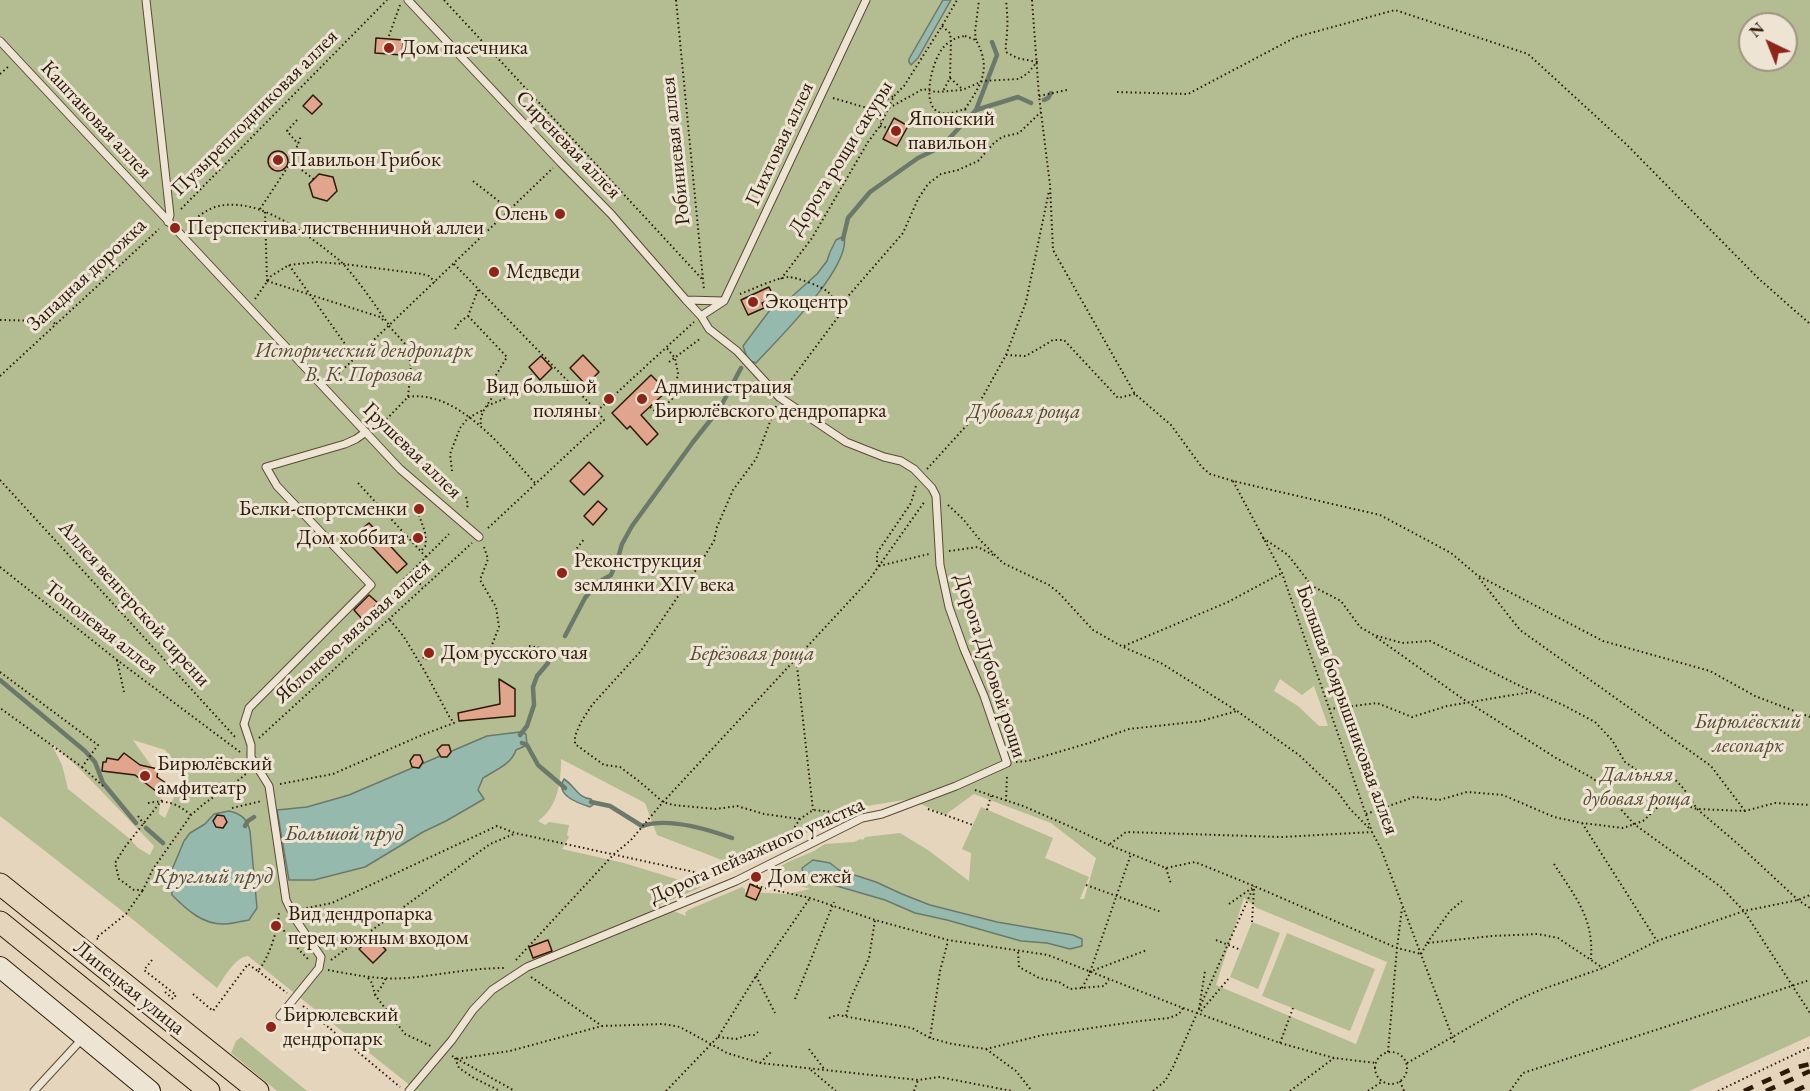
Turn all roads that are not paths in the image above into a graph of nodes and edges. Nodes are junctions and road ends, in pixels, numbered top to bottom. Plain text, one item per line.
1 (146, 0) edge
2 (866, 0) edge
3 (405, 1) edge
4 (0, 41) edge
5 (168, 222) junction
6 (179, 232) joint
7 (686, 300) junction
8 (724, 301) junction
9 (701, 316) junction
10 (709, 329) joint
11 (368, 434) junction
12 (479, 537) road end
13 (1007, 763) joint
14 (0, 884) edge
15 (0, 922) edge
16 (0, 967) edge
17 (280, 1016) dead end
18 (84, 1037) junction
19 (34, 1091) edge
20 (150, 1091) edge
21 (209, 1091) edge
22 (258, 1091) edge
23 (409, 1091) edge

1 - 5 lane
2 - 8 lane, Пихтовая аллея
3 - 7 lane, Сиреневая аллея
4 - 5 lane, Каштановая аллея
5 - 6 lane, Каштановая аллея
6 - 11 lane, Грушевая аллея
7 - 8 lane
7 - 9 lane, Сиреневая аллея
8 - 9 lane
9 - 10 lane, Сиреневая аллея
10 - 13 lane, Дорога Дубовой рощи
11 - 12 lane, Грушевая аллея
11 - 17 lane
13 - 23 lane, Дорога пейзажного участка
14 - 22 main road, Липецкая улица
15 - 21 main road, Липецкая улица
16 - 18 street
18 - 19 lane
18 - 20 street

